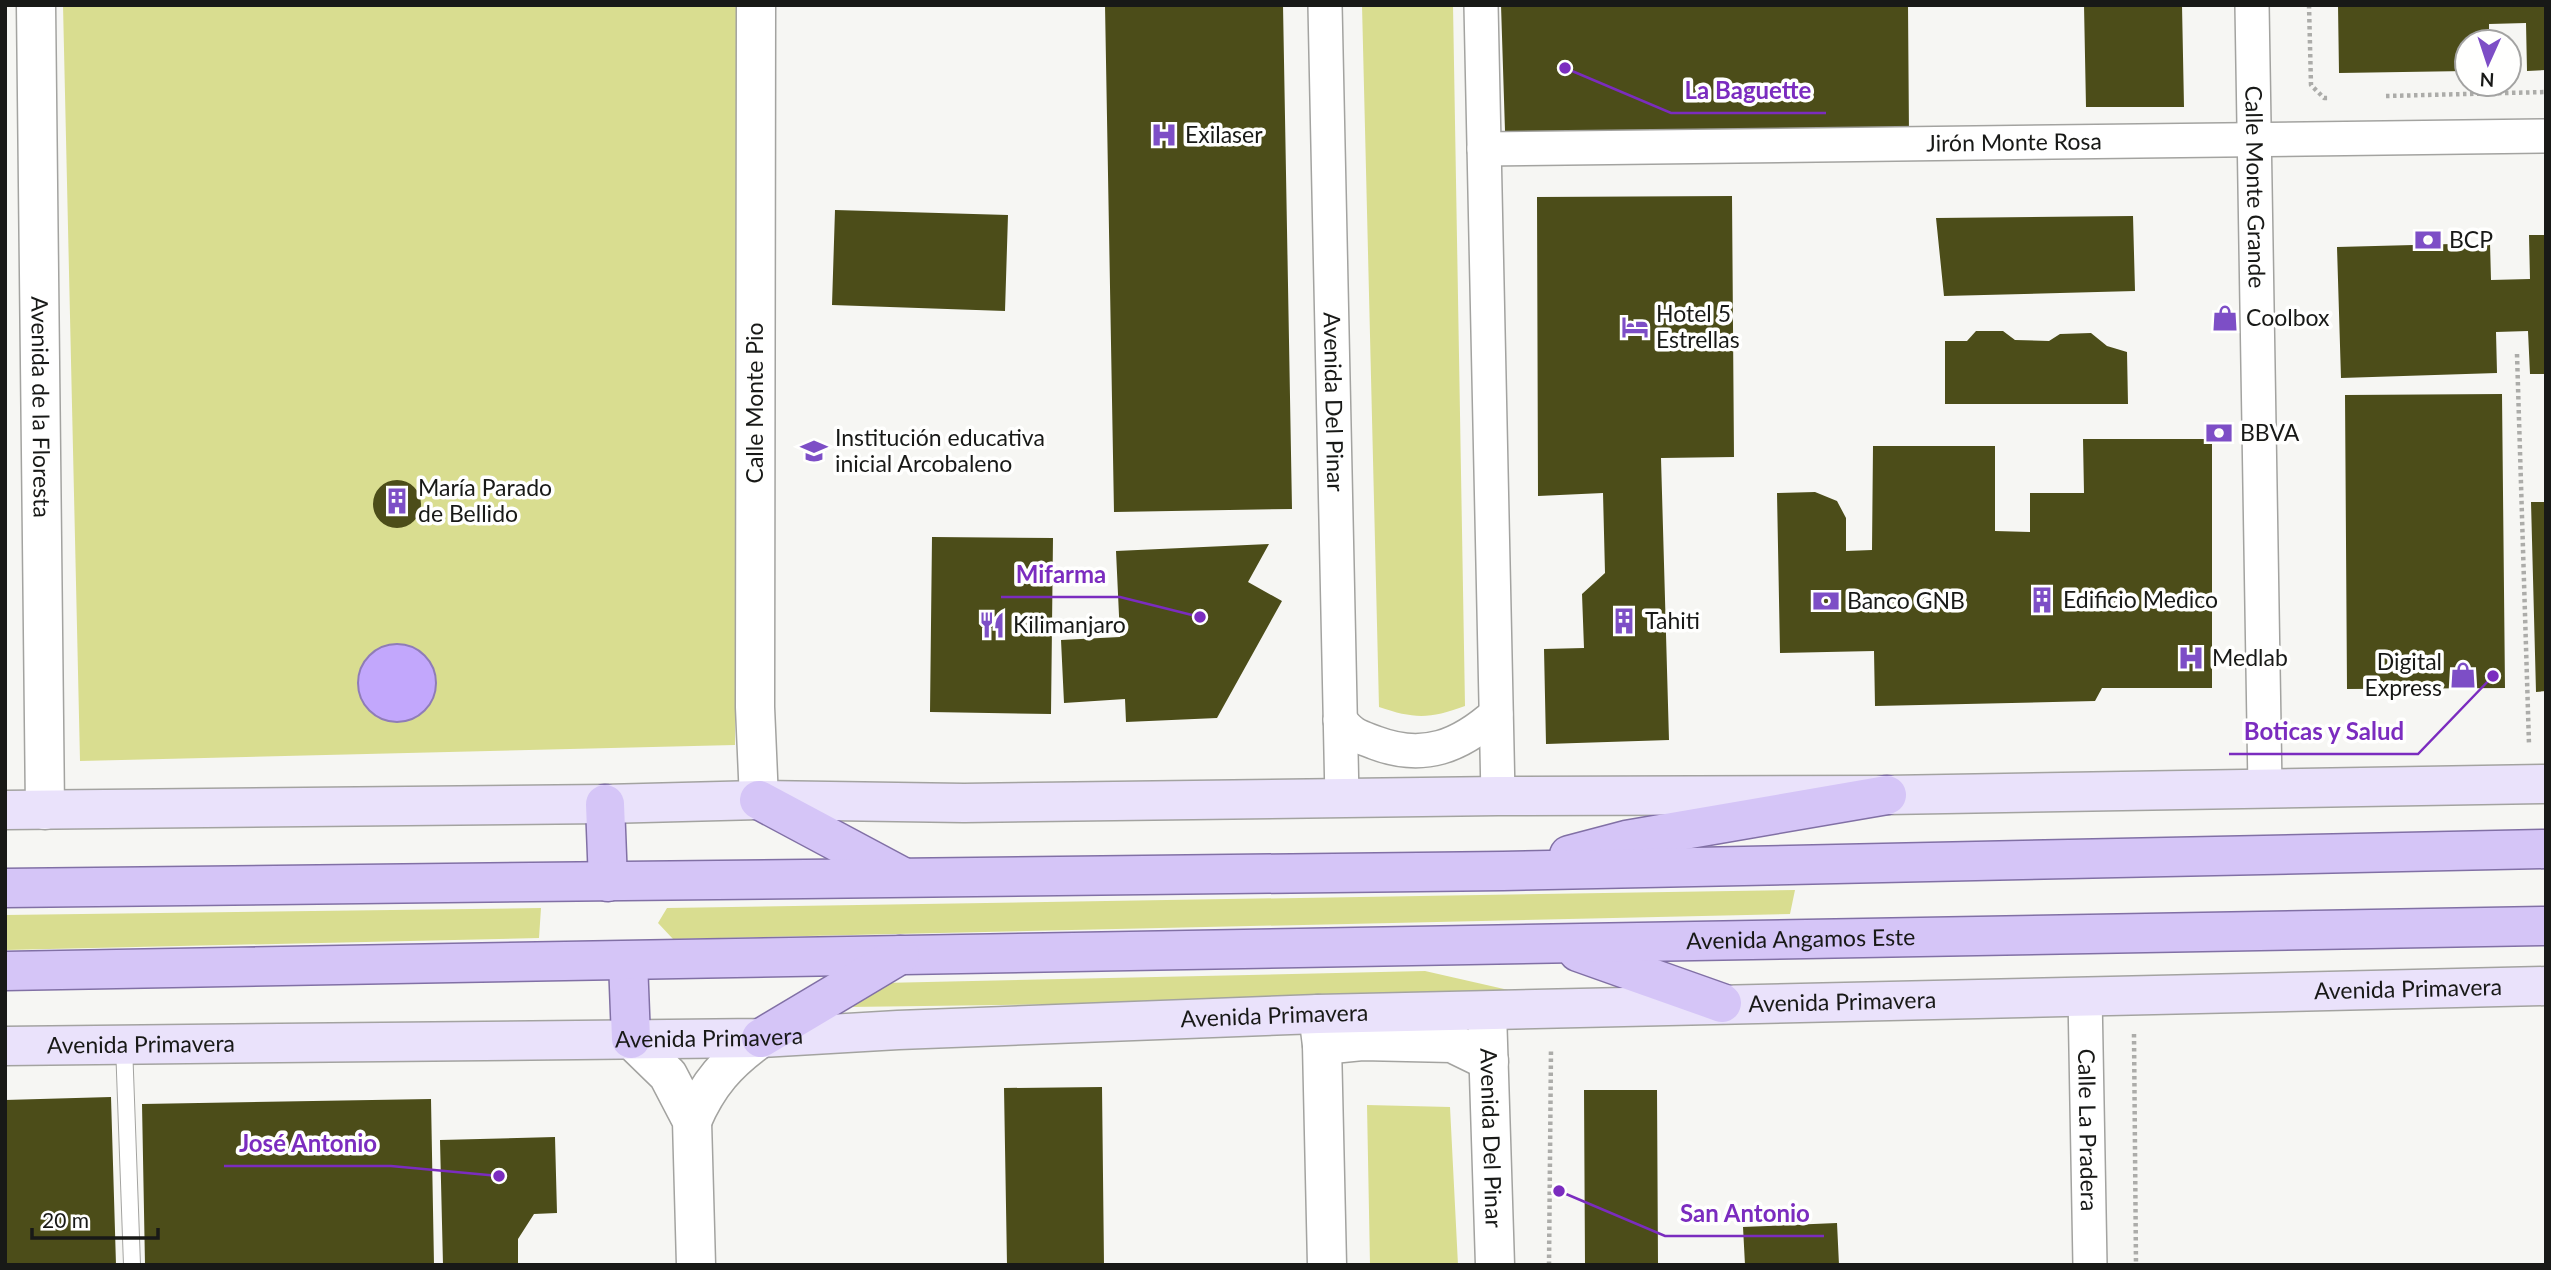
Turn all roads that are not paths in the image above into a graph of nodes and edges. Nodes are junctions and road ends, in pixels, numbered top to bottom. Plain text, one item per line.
1 (36, 5) edge
2 (756, 5) edge
3 (1325, 5) edge
4 (1481, 5) edge
5 (2252, 5) edge
6 (2546, 136) edge
7 (2255, 139) junction
8 (1484, 149) junction
9 (1496, 714) junction
10 (1340, 720) junction
11 (2538, 769) edge
12 (2265, 789) junction
13 (1887, 794) junction
14 (1498, 796) junction
15 (1342, 799) junction
16 (759, 800) junction
17 (606, 804) junction
18 (5, 810) edge
19 (44, 810) junction
20 (2546, 849) edge
21 (1503, 871) junction
22 (908, 879) junction
23 (608, 882) junction
24 (5, 888) edge
25 (2546, 926) edge
26 (1553, 943) junction
27 (902, 954) junction
28 (628, 961) junction
29 (5, 971) edge
30 (2546, 986) edge
31 (2085, 995) junction
32 (1722, 1003) junction
33 (1487, 1012) junction
34 (1320, 1029) junction
35 (761, 1038) junction
36 (631, 1039) junction
37 (124, 1045) junction
38 (5, 1046) edge
39 (1489, 1063) junction
40 (692, 1121) junction
41 (132, 1265) edge
42 (696, 1265) edge
43 (1327, 1265) edge
44 (1494, 1265) edge
45 (2090, 1265) edge

1 - 19 street, Avenida de la Floresta
2 - 16 street, Calle Monte Pio
3 - 10 street, Avenida Del Pinar
4 - 8 street
5 - 7 street, Calle Monte Grande
6 - 7 street, Jirón Monte Rosa
7 - 8 street, Jirón Monte Rosa
7 - 12 street, Calle Monte Grande
8 - 9 street
9 - 10 street
9 - 14 street
10 - 15 street, Avenida Del Pinar
11 - 12 main road
12 - 13 main road
13 - 14 main road
13 - 21 main road
14 - 15 main road
15 - 16 main road
16 - 17 main road
16 - 22 main road
17 - 19 main road
17 - 23 main road
18 - 19 main road
20 - 21 main road
21 - 22 main road
22 - 23 main road
23 - 24 main road
25 - 26 main road, Avenida Angamos Este
26 - 27 main road
26 - 32 main road
27 - 28 main road
27 - 35 main road
28 - 29 main road
28 - 36 main road
30 - 31 main road, Avenida Primavera
31 - 32 main road, Avenida Primavera
31 - 45 street, Calle La Pradera
32 - 33 main road, Avenida Primavera
33 - 34 main road, Avenida Primavera
33 - 39 street, Avenida Del Pinar
34 - 35 main road, Avenida Primavera
34 - 39 street
34 - 43 street
35 - 36 main road, Avenida Primavera
35 - 40 street
36 - 37 main road, Avenida Primavera
36 - 40 street
37 - 38 main road, Avenida Primavera
37 - 41 lane
39 - 44 street, Avenida Del Pinar
40 - 42 street

